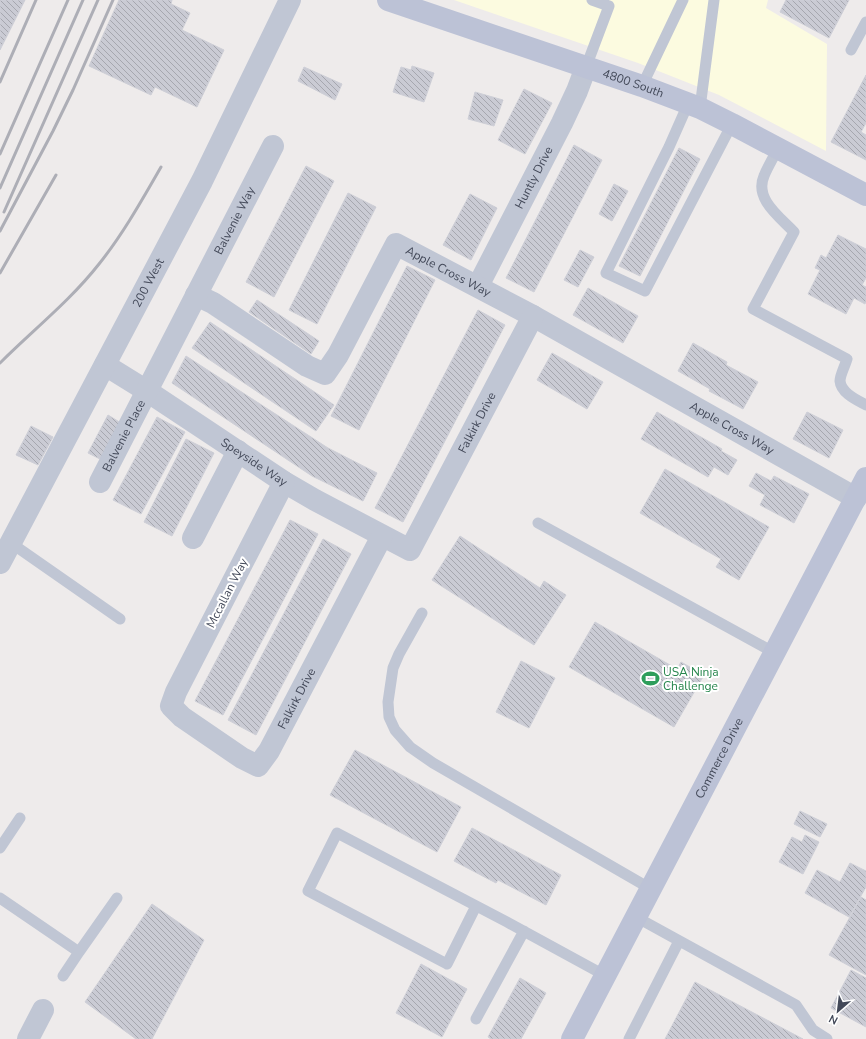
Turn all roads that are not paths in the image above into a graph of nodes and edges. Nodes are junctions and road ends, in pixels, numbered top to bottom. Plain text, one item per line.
1 (290, 0) edge
2 (388, 0) edge
3 (592, 0) edge
4 (683, 0) edge
5 (714, 0) edge
6 (612, 3) edge
7 (866, 22) edge
8 (851, 50) dead end
9 (586, 67) junction
10 (642, 86) junction
11 (694, 106) junction
12 (732, 124) junction
13 (273, 146) dead end
14 (778, 148) junction
15 (866, 195) edge
16 (478, 286) junction
17 (196, 294) junction
18 (533, 316) junction
19 (105, 365) junction
20 (147, 391) junction
21 (866, 405) edge
22 (238, 451) junction
23 (866, 478) edge
24 (100, 482) dead end
25 (284, 482) junction
26 (856, 498) junction
27 (538, 523) dead end
28 (382, 536) junction
29 (193, 538) dead end
30 (11, 543) junction
31 (410, 550) joint
32 (0, 563) edge
33 (422, 613) dead end
34 (120, 619) dead end
35 (775, 653) junction
36 (171, 706) joint
37 (20, 818) dead end
38 (0, 848) edge
39 (651, 889) junction
40 (0, 898) edge
41 (117, 898) dead end
42 (476, 906) junction
43 (636, 918) junction
44 (524, 931) junction
45 (679, 941) junction
46 (79, 952) junction
47 (63, 976) dead end
48 (606, 976) junction
49 (43, 1010) dead end
50 (476, 1019) dead end
51 (28, 1039) edge
52 (572, 1039) edge
53 (629, 1039) edge
54 (827, 1039) edge

1 - 19 street, 200 West
2 - 9 street, 4800 South
3 - 6 lane
4 - 10 lane
5 - 11 lane
6 - 9 lane
7 - 8 lane
9 - 10 street, 4800 South
9 - 16 street, Huntly Drive
10 - 11 street, 4800 South
11 - 12 street, 4800 South
11 - 12 lane
12 - 14 street, 4800 South
13 - 17 street, Balvenie Way
14 - 15 street, 4800 South
14 - 21 lane
16 - 17 street, Apple Cross Way
16 - 18 street, Apple Cross Way
17 - 20 street
18 - 26 street, Apple Cross Way
18 - 31 street, Falkirk Drive
19 - 20 street, Speyside Way
19 - 30 street, 200 West
20 - 22 street, Speyside Way
20 - 24 street, Balvenie Place
22 - 25 street, Speyside Way
22 - 29 street
23 - 26 street, Commerce Drive
25 - 28 street, Speyside Way
25 - 36 street, Mccallan Way
26 - 35 street, Commerce Drive
27 - 35 lane
28 - 31 street, Speyside Way
28 - 36 street, Falkirk Drive
30 - 32 street, 200 West
30 - 34 lane
33 - 39 lane
35 - 39 street, Commerce Drive
37 - 38 lane
39 - 43 street, Commerce Drive
40 - 46 lane
41 - 46 lane
42 - 42 lane
42 - 44 lane
43 - 45 lane
43 - 48 street, Commerce Drive
44 - 48 lane
44 - 50 lane
45 - 53 lane
45 - 54 lane
46 - 47 lane
48 - 52 street, Commerce Drive
49 - 51 street

